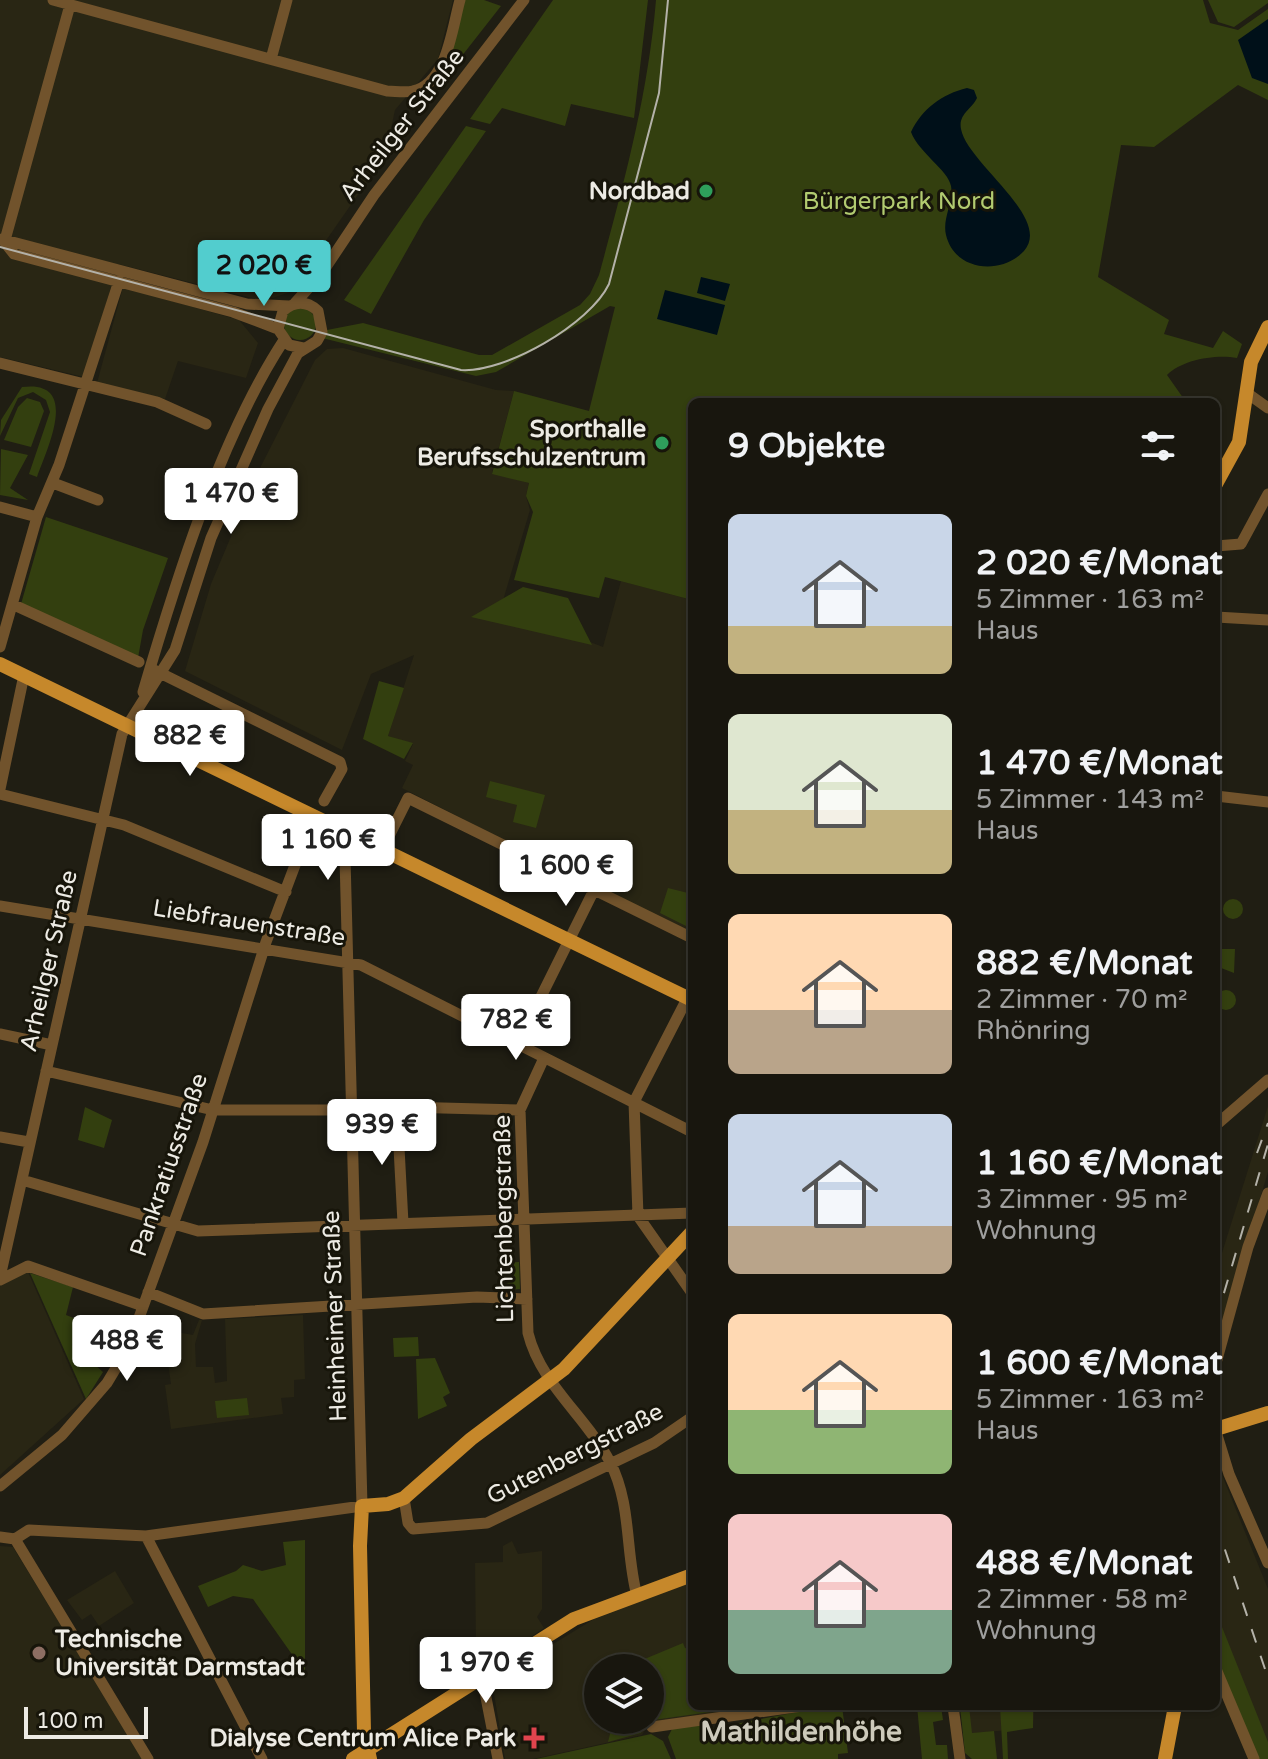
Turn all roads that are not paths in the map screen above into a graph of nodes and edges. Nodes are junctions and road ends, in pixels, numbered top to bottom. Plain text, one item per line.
1 (53, 0) edge
2 (287, 0) edge
3 (460, 0) edge
4 (519, 1) edge
5 (70, 5) junction
6 (271, 59) junction
7 (2, 239) edge
8 (318, 278) junction
9 (119, 281) junction
10 (292, 304) junction
11 (313, 307) junction
12 (1268, 327) edge
13 (278, 329) junction
14 (284, 340) junction
15 (303, 348) junction
16 (0, 363) edge
17 (86, 385) junction
18 (1247, 393) junction
19 (1268, 408) edge
20 (206, 424) dead end
21 (1220, 477) edge
22 (53, 483) junction
23 (1268, 494) edge
24 (98, 500) dead end
25 (0, 507) edge
26 (37, 517) junction
27 (1220, 546) edge
28 (14, 605) junction
29 (1220, 617) edge
30 (1268, 620) edge
31 (0, 647) edge
32 (0, 664) edge
33 (150, 668) junction
34 (24, 675) junction
35 (127, 726) junction
36 (0, 792) edge
37 (270, 796) junction
38 (1220, 796) edge
39 (324, 801) dead end
40 (1268, 802) edge
41 (103, 819) junction
42 (324, 829) junction
43 (348, 834) junction
44 (382, 850) junction
45 (345, 852) junction
46 (595, 888) junction
47 (286, 892) junction
48 (0, 906) edge
49 (78, 919) junction
50 (688, 936) edge
51 (571, 942) junction
52 (265, 946) junction
53 (348, 961) junction
54 (688, 995) edge
55 (688, 1002) edge
56 (0, 1034) edge
57 (518, 1043) junction
58 (52, 1045) junction
59 (544, 1058) junction
60 (46, 1071) junction
61 (1268, 1080) edge
62 (634, 1102) junction
63 (213, 1110) junction
64 (351, 1110) junction
65 (397, 1110) junction
66 (520, 1110) junction
67 (1220, 1122) edge
68 (688, 1130) edge
69 (0, 1137) edge
70 (29, 1142) junction
71 (22, 1180) junction
72 (1268, 1193) edge
73 (688, 1213) edge
74 (638, 1216) junction
75 (524, 1219) junction
76 (174, 1223) junction
77 (403, 1223) junction
78 (359, 1224) junction
79 (688, 1229) edge
80 (688, 1236) edge
81 (666, 1257) junction
82 (0, 1279) edge
83 (688, 1287) edge
84 (148, 1292) junction
85 (527, 1299) junction
86 (143, 1306) junction
87 (356, 1307) junction
88 (1220, 1348) edge
89 (549, 1381) junction
90 (1268, 1413) edge
91 (688, 1420) edge
92 (1220, 1430) edge
93 (1220, 1444) edge
94 (611, 1463) junction
95 (0, 1486) edge
96 (404, 1498) junction
97 (362, 1506) junction
98 (146, 1536) junction
99 (0, 1537) edge
100 (15, 1539) junction
101 (1268, 1563) edge
102 (688, 1577) edge
103 (637, 1596) junction
104 (1220, 1678) edge
105 (483, 1680) junction
106 (773, 1710) edge
107 (954, 1710) edge
108 (1174, 1710) edge
109 (664, 1725) edge
110 (369, 1754) edge
111 (1167, 1755) edge
112 (148, 1759) edge
113 (262, 1759) edge
114 (353, 1759) edge
115 (498, 1759) edge
116 (960, 1759) edge
117 (1254, 1759) edge

1 - 5 street
2 - 6 street
3 - 6 street
4 - 8 street, Arheilger Straße
5 - 6 street
5 - 7 street
7 - 9 street
7 - 10 street
8 - 10 street, Arheilger Straße
8 - 11 street, Arheilger Straße
9 - 13 street
9 - 17 street
10 - 11 street
10 - 13 street, Arheilger Straße
11 - 15 street, Arheilger Straße
12 - 18 main road
13 - 14 street
14 - 15 street
14 - 33 street, Arheilger Straße
15 - 33 street, Arheilger Straße
16 - 17 street
17 - 20 street
17 - 22 street
18 - 19 street
18 - 21 main road
22 - 24 street
22 - 26 street
23 - 27 street
25 - 26 street
26 - 28 street
28 - 31 street
28 - 33 street
29 - 30 street
32 - 34 main road
33 - 35 street, Arheilger Straße
33 - 39 street
34 - 35 main road
34 - 36 street
35 - 37 main road
35 - 41 street, Arheilger Straße
36 - 41 street
37 - 42 main road
37 - 43 main road
38 - 40 street
41 - 47 street
41 - 49 street, Arheilger Straße
42 - 45 street
42 - 47 street, Pankratiusstraße
43 - 44 main road
43 - 45 street, Heinheimer Straße
44 - 46 street
44 - 51 main road
45 - 53 street, Heinheimer Straße
46 - 50 street
46 - 51 street
47 - 52 street, Pankratiusstraße
48 - 49 street, Liebfrauenstraße
49 - 52 street, Liebfrauenstraße
49 - 58 street, Arheilger Straße
51 - 54 main road
51 - 57 street
52 - 53 street, Liebfrauenstraße
52 - 63 street, Pankratiusstraße
53 - 57 street, Liebfrauenstraße
53 - 64 street, Heinheimer Straße
55 - 62 street
56 - 58 street
57 - 59 street, Liebfrauenstraße
58 - 60 street, Arheilger Straße
59 - 62 street, Liebfrauenstraße
59 - 66 street, Lichtenbergstraße
60 - 63 street
60 - 70 street, Arheilger Straße
61 - 67 street
62 - 68 street, Liebfrauenstraße
62 - 74 street
63 - 64 street
63 - 76 street, Pankratiusstraße
64 - 65 street
64 - 78 street, Heinheimer Straße
65 - 66 street
65 - 77 street
66 - 75 street, Lichtenbergstraße
69 - 70 street
70 - 71 street, Arheilger Straße
71 - 76 street
71 - 82 street, Arheilger Straße
72 - 88 street
73 - 74 street
74 - 75 street
74 - 81 street
75 - 77 street
75 - 85 street, Lichtenbergstraße
76 - 78 street
76 - 84 street, Pankratiusstraße
77 - 78 street
78 - 87 street, Heinheimer Straße
79 - 81 main road
80 - 81 main road
81 - 83 street
81 - 89 main road
82 - 86 street
84 - 86 street, Pankratiusstraße
84 - 87 street
85 - 87 street
85 - 89 street, Lichtenbergstraße
86 - 95 street, Pankratiusstraße
87 - 97 street, Heinheimer Straße
89 - 94 street, Lichtenbergstraße
89 - 96 main road
90 - 92 main road
91 - 94 street, Gutenbergstraße
93 - 101 street
94 - 96 street, Gutenbergstraße
94 - 103 street, Lichtenbergstraße
96 - 97 main road
97 - 98 street
97 - 110 main road, Heinheimer Straße
98 - 100 street
98 - 113 street
99 - 100 street
100 - 112 street
102 - 103 main road
103 - 105 main road
104 - 117 street
105 - 110 main road
105 - 115 street
106 - 109 street
107 - 116 street
108 - 111 main road
110 - 114 main road

